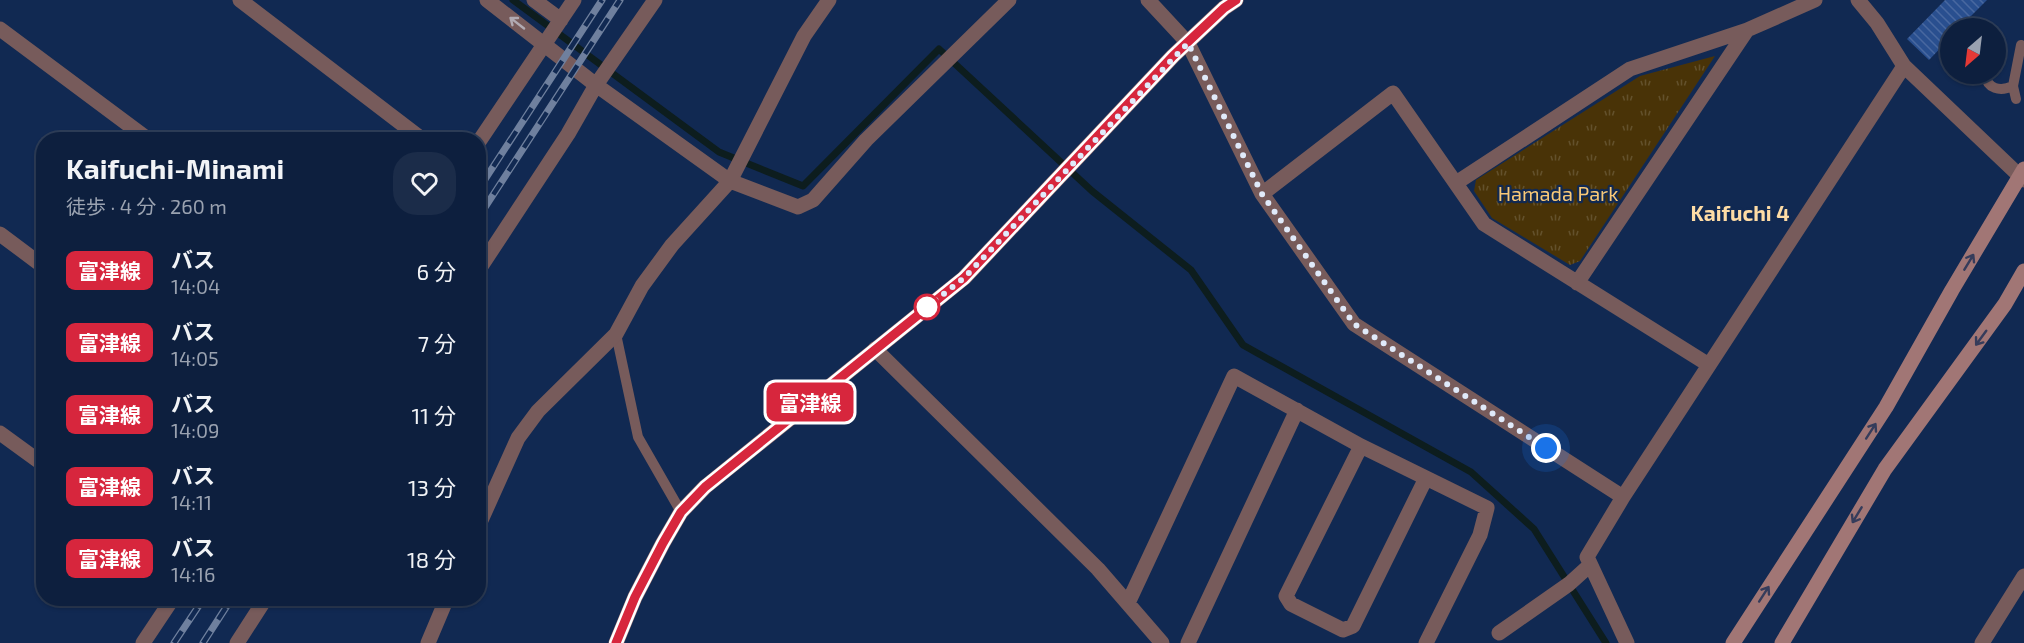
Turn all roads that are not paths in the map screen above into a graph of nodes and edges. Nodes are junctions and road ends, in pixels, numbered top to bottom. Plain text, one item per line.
1 (240, 0) edge
2 (487, 0) edge
3 (534, 0) edge
4 (574, 0) edge
5 (655, 0) edge
6 (829, 0) edge
7 (1009, 0) edge
8 (1148, 0) edge
9 (1236, 0) edge
10 (1815, 0) edge
11 (1858, 0) edge
12 (561, 20) junction
13 (0, 29) edge
14 (1747, 30) junction
15 (1188, 43) junction
16 (545, 44) junction
17 (2020, 45) dead end
18 (1904, 66) junction
19 (1989, 84) edge
20 (596, 85) junction
21 (2013, 86) junction
22 (2016, 99) dead end
23 (138, 132) edge
24 (413, 132) edge
25 (485, 132) edge
26 (2022, 175) edge
27 (730, 181) junction
28 (1456, 183) junction
29 (1262, 194) junction
30 (0, 234) edge
31 (486, 259) edge
32 (36, 261) edge
33 (2024, 271) edge
34 (1577, 283) junction
35 (616, 334) junction
36 (875, 349) junction
37 (1709, 365) junction
38 (1297, 410) junction
39 (0, 432) edge
40 (1361, 446) junction
41 (36, 459) edge
42 (1426, 478) junction
43 (1623, 497) junction
44 (486, 509) edge
45 (681, 512) junction
46 (1590, 565) junction
47 (2024, 576) edge
48 (1128, 603) junction
49 (168, 606) edge
50 (261, 606) edge
51 (444, 606) edge
52 (1500, 633) dead end
53 (143, 643) edge
54 (237, 643) edge
55 (428, 643) edge
56 (616, 643) edge
57 (1162, 643) edge
58 (1188, 643) edge
59 (1426, 643) edge
60 (1628, 643) edge
61 (1733, 643) edge
62 (1782, 643) edge
63 (1982, 643) edge

1 - 24 street
16 -> 2 street
3 - 12 street
4 - 12 street
5 - 20 street
6 - 27 street
7 - 27 street
8 - 15 street
9 - 15 street
10 - 14 street
11 - 18 street
12 - 16 street
13 - 23 street
14 - 28 street
14 - 34 street
15 - 29 street
15 - 36 street
16 - 20 street
16 - 25 street
17 - 21 lane
18 - 26 street
18 - 37 street
19 - 21 lane
20 - 27 street
20 - 31 street
21 - 22 lane
61 -> 26 street
27 - 35 street
28 - 29 street
28 - 34 street
29 - 43 street
30 - 32 street
33 -> 62 street
34 - 37 street
35 - 44 street
35 - 45 lane
36 - 45 street
36 - 48 street
37 - 43 street
38 - 40 street
38 - 48 street
38 - 58 street
39 - 41 street
40 - 42 street
40 - 42 street
42 - 59 street
43 - 46 street
45 - 56 street
46 - 52 street
46 - 60 street
47 - 63 street
48 - 57 street
49 - 53 street
50 - 54 street
51 - 55 street

